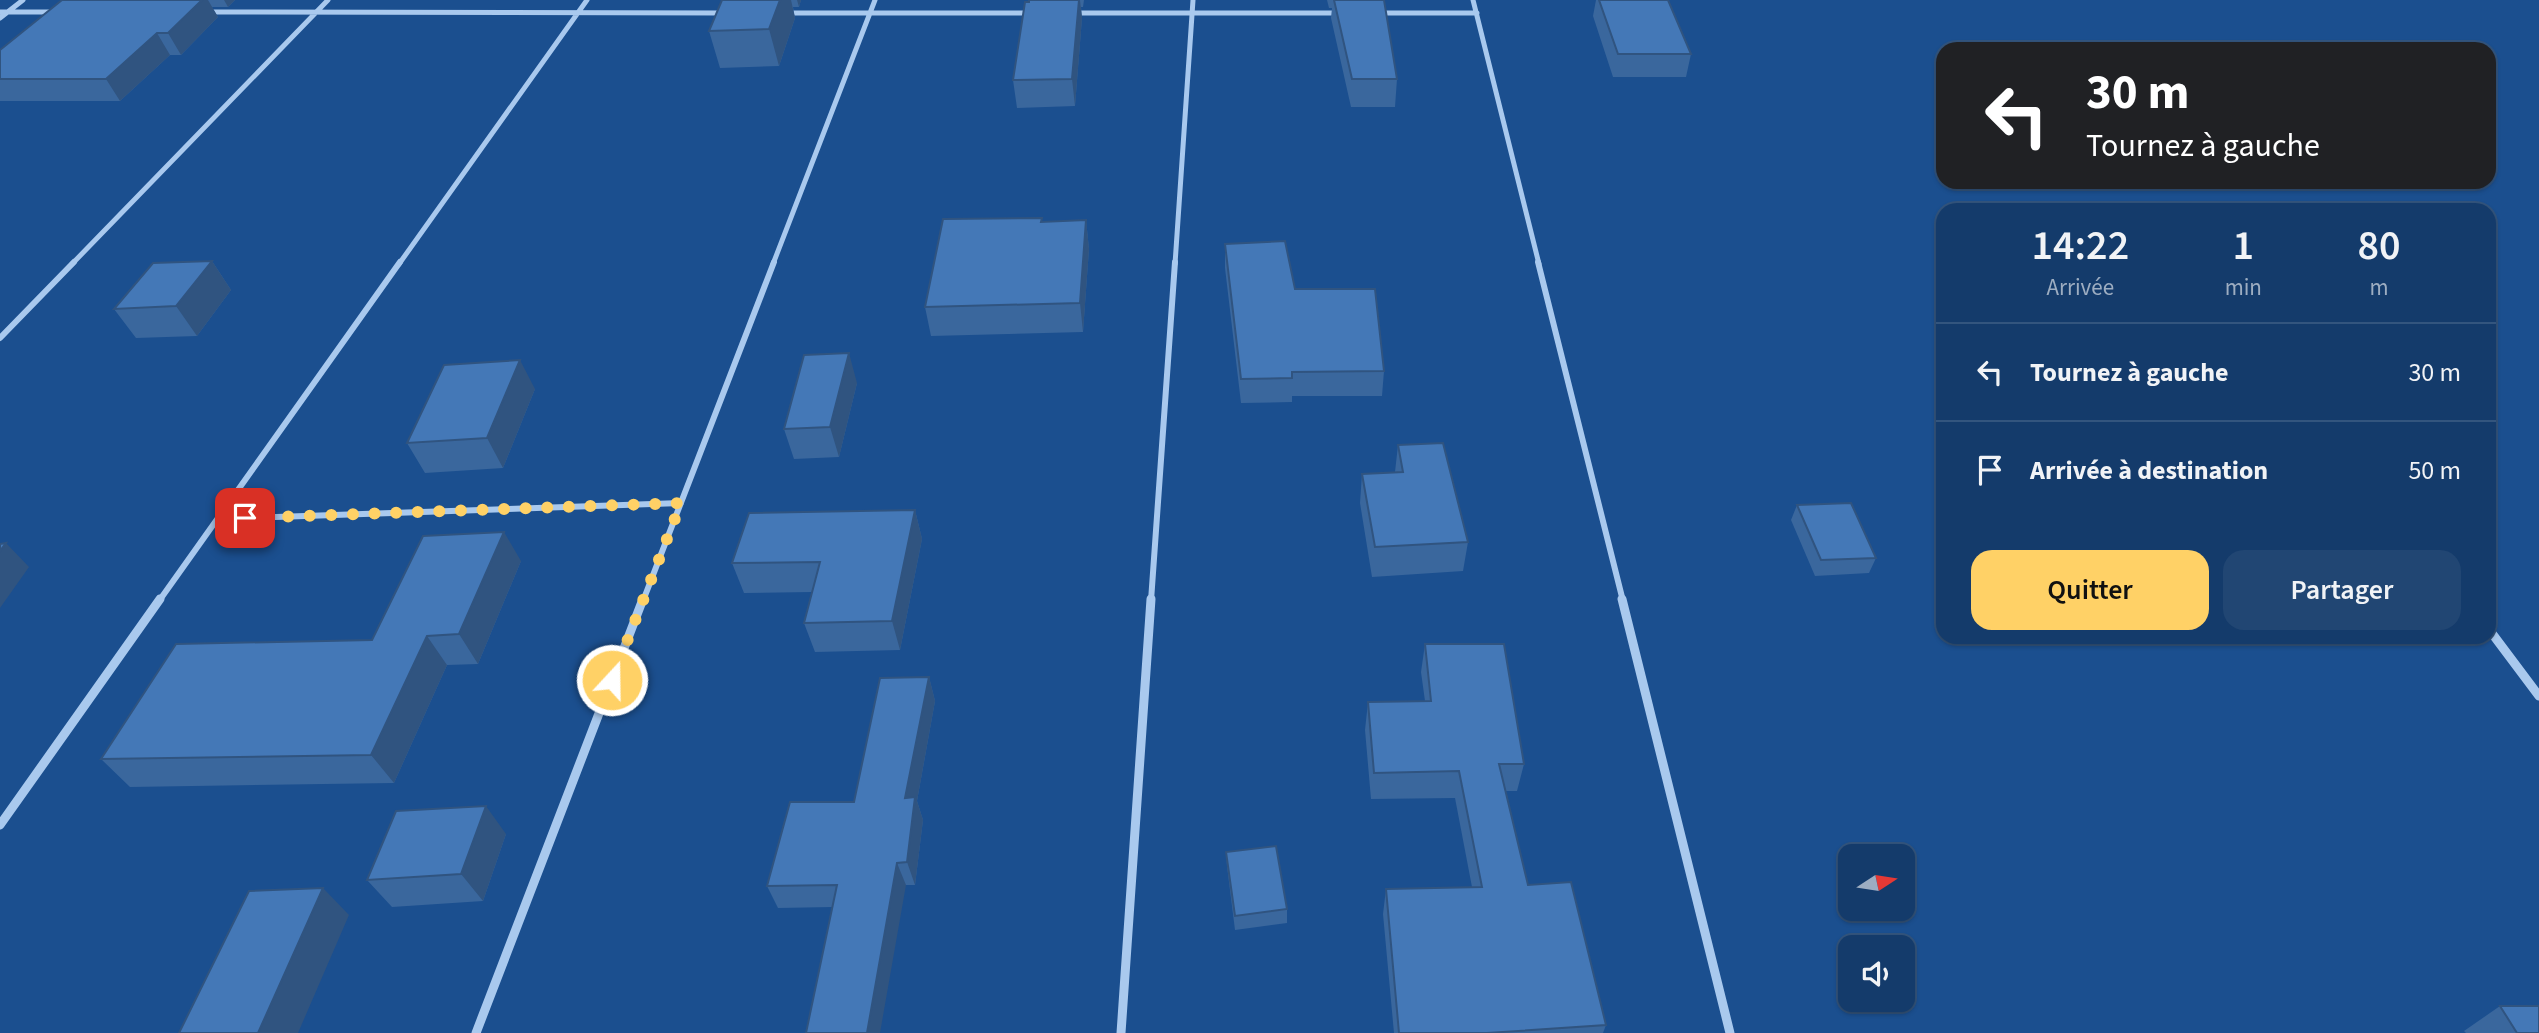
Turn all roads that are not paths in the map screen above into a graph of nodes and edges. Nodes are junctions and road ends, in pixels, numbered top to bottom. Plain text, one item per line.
1 (23, 0) edge
2 (328, 0) edge
3 (587, 0) edge
4 (875, 0) edge
5 (1192, 0) edge
6 (1473, 0) edge
7 (0, 12) edge
8 (7, 12) junction
9 (61, 12) edge
10 (195, 12) edge
11 (316, 12) junction
12 (578, 13) junction
13 (731, 13) edge
14 (773, 13) edge
15 (870, 13) junction
16 (1045, 13) edge
17 (1072, 13) edge
18 (1193, 13) junction
19 (1342, 13) edge
20 (1369, 13) edge
21 (1477, 13) junction
22 (0, 18) edge
23 (0, 338) edge
24 (681, 503) junction
25 (218, 519) junction
26 (2496, 639) edge
27 (2539, 696) edge
28 (0, 825) edge
29 (476, 1033) edge
30 (1121, 1033) edge
31 (1730, 1033) edge

1 - 8 street
2 - 11 street
3 - 12 street
4 - 15 street
5 - 18 street
6 - 21 street
7 - 8 street
8 - 9 street
8 - 22 street
10 - 11 street
11 - 12 street
11 - 23 street
12 - 13 street
12 - 25 street
14 - 15 street
15 - 16 street
15 - 24 street
17 - 18 street
18 - 19 street
18 - 30 street
20 - 21 street
21 - 31 street
24 - 25 street
24 - 29 street
25 - 28 street
26 - 27 street

